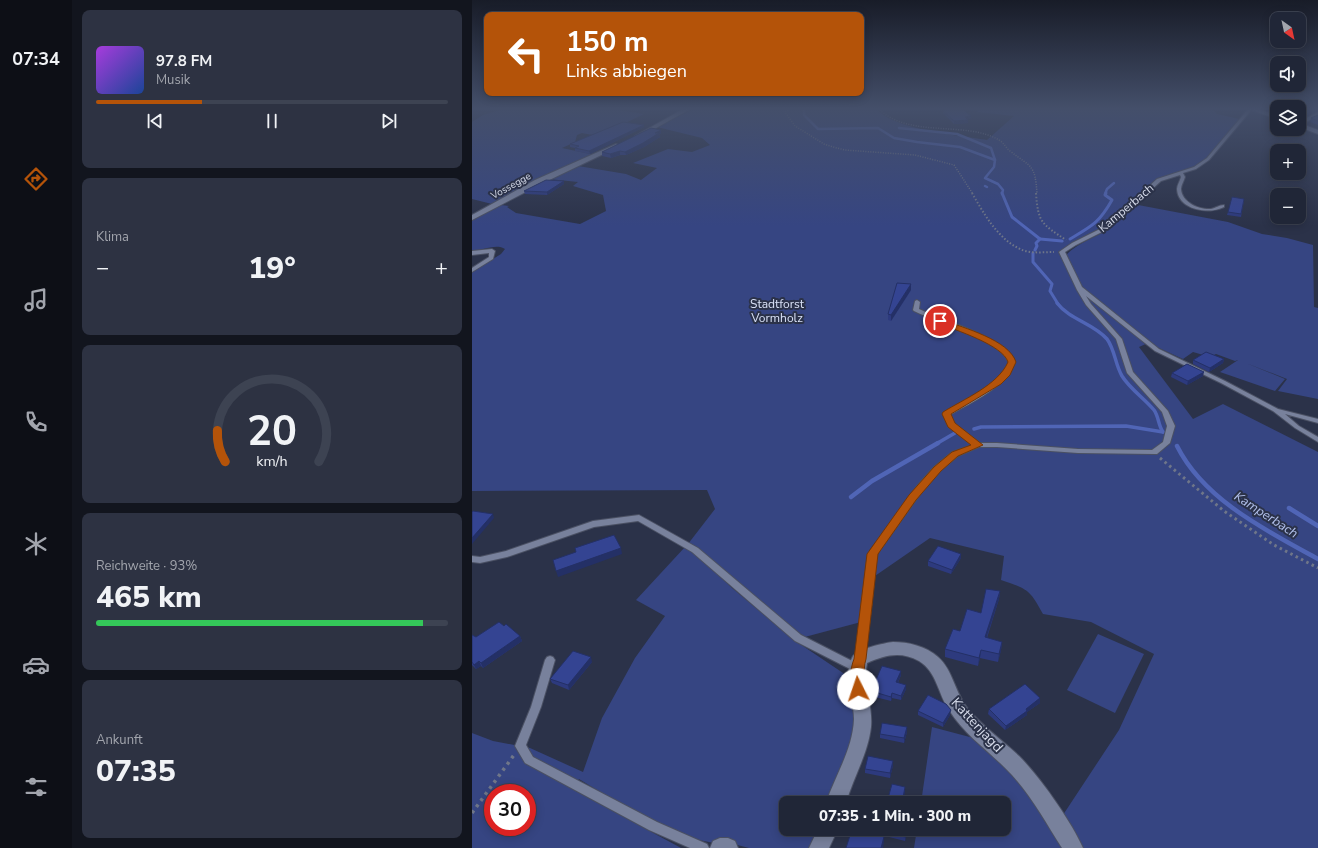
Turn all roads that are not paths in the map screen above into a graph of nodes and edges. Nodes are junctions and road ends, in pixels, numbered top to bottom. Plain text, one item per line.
1 (614, 148) edge
2 (1217, 148) edge
3 (1181, 173) junction
4 (1222, 206) dead end
5 (472, 218) edge
6 (472, 253) edge
7 (472, 270) edge
8 (1080, 288) junction
9 (917, 302) dead end
10 (1276, 410) junction
11 (1318, 421) edge
12 (1318, 440) edge
13 (978, 445) junction
14 (472, 559) edge
15 (550, 660) dead end
16 (858, 663) junction
17 (838, 796) edge
18 (825, 836) edge
19 (703, 848) edge
20 (720, 848) edge
21 (728, 848) edge
22 (819, 848) edge
23 (1073, 848) edge

1 - 5 street, Vossegge
2 - 3 lane, Kamperbach
3 - 4 lane
3 - 8 lane, Kamperbach
6 - 7 lane
8 - 10 lane
8 - 13 lane
9 - 13 lane
10 - 11 lane
10 - 12 lane
13 - 16 lane
14 - 16 lane
15 - 19 lane
16 - 17 street
16 - 23 street, Kattenjagd
18 - 22 street
20 - 21 street

